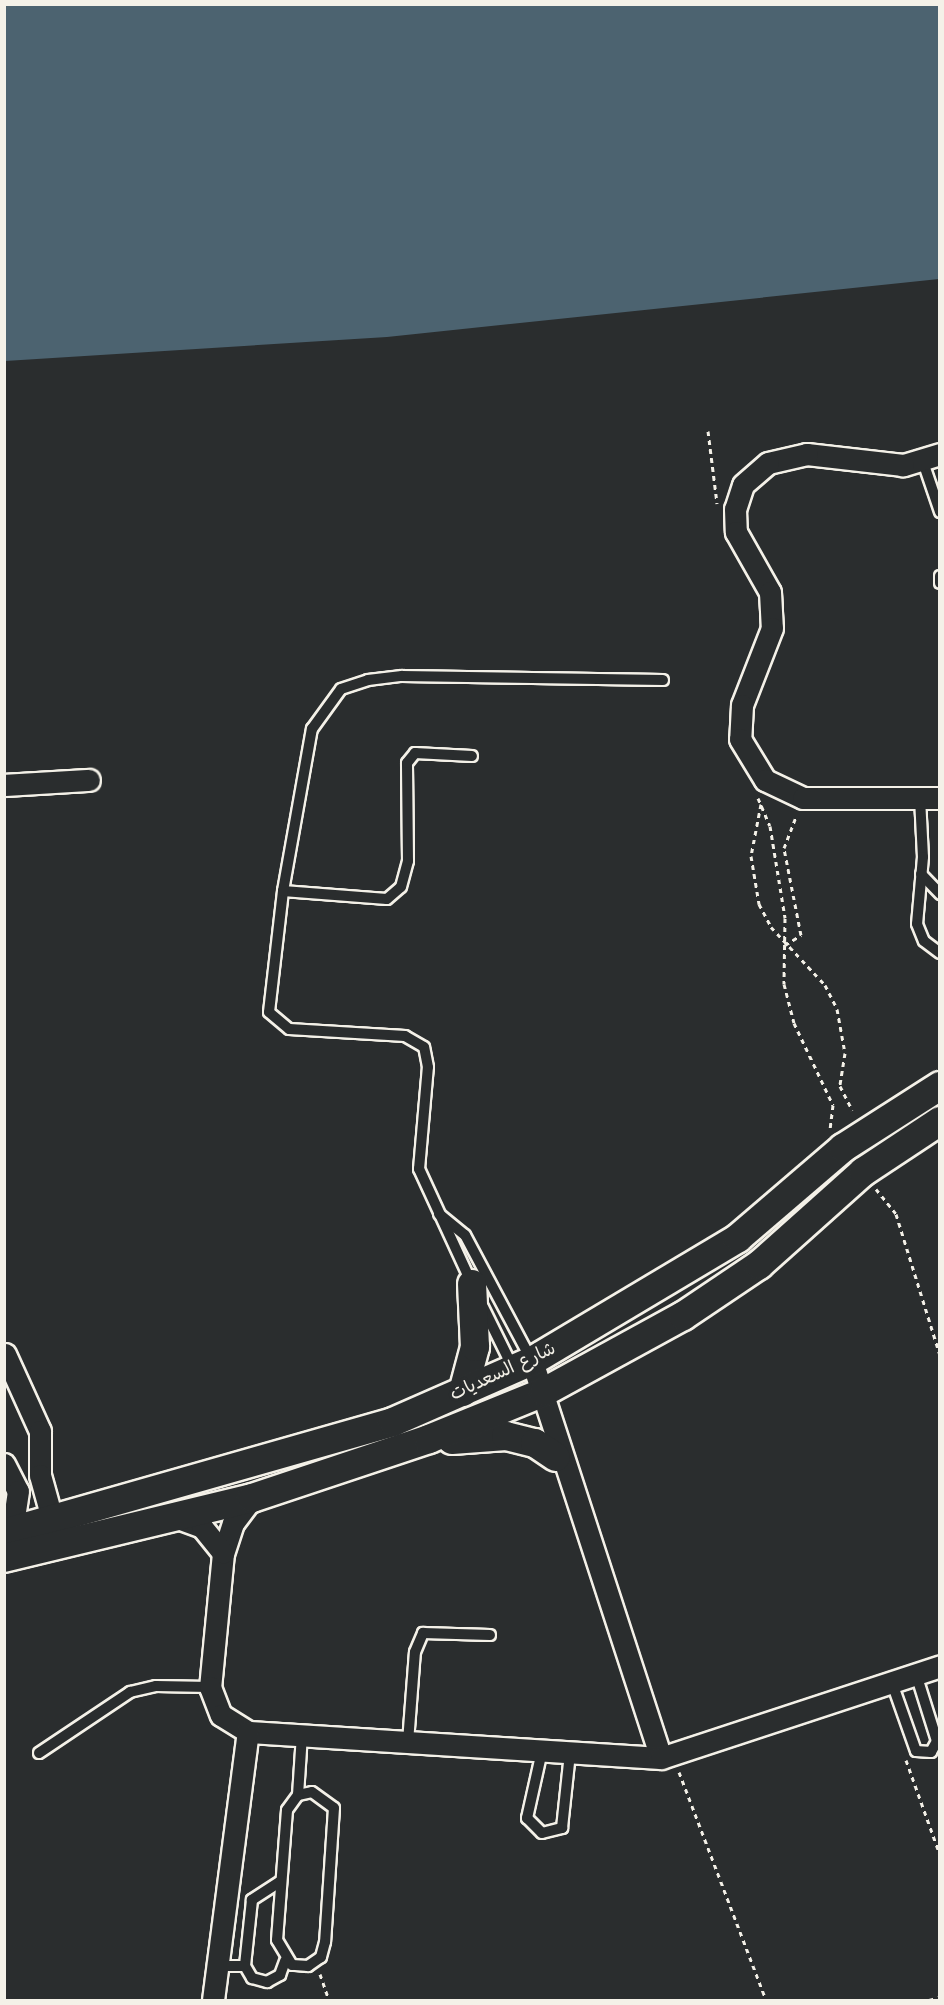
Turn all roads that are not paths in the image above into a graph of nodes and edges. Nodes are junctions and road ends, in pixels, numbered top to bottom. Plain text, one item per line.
1 (931, 457) edge
2 (939, 512) edge
3 (939, 576) edge
4 (939, 583) edge
5 (663, 680) dead end
6 (472, 756) dead end
7 (89, 780) dead end
8 (4, 785) edge
9 (930, 798) edge
10 (921, 874) junction
11 (283, 891) junction
12 (939, 894) edge
13 (939, 953) edge
14 (939, 1086) edge
15 (939, 1121) edge
16 (439, 1214) junction
17 (472, 1284) junction
18 (4, 1354) edge
19 (523, 1365) junction
20 (463, 1392) junction
21 (537, 1395) junction
22 (429, 1438) junction
23 (556, 1458) junction
24 (4, 1464) edge
25 (252, 1498) junction
26 (171, 1516) junction
27 (18, 1538) edge
28 (223, 1552) junction
29 (599, 1563) junction
30 (489, 1635) dead end
31 (939, 1666) edge
32 (916, 1674) junction
33 (891, 1683) junction
34 (210, 1687) junction
35 (248, 1732) junction
36 (302, 1735) junction
37 (408, 1742) junction
38 (542, 1751) junction
39 (39, 1753) dead end
40 (570, 1753) junction
41 (667, 1756) junction
42 (298, 1795) junction
43 (281, 1881) junction
44 (285, 1961) junction
45 (218, 1966) junction
46 (245, 1966) junction
47 (213, 2001) edge

1 - 2 lane
1 - 9 street
3 - 4 lane
5 - 11 lane
6 - 11 lane
7 - 8 street
9 - 10 lane
10 - 12 lane
10 - 13 lane
11 - 16 lane
14 - 19 street, شارع السعديات
15 - 21 street, شارع السعديات
16 - 17 lane
16 - 19 lane
17 - 19 lane
17 - 20 street
18 - 27 street
19 - 20 street, شارع السعديات
19 - 21 street
20 - 27 street, شارع السعديات
21 - 22 street, شارع السعديات
21 - 23 street
21 - 29 street
22 - 23 street
22 - 25 street, شارع السعديات
23 - 29 street
24 - 27 street
25 - 26 street, شارع السعديات
25 - 28 street
26 - 27 street, شارع السعديات
26 - 28 street
28 - 34 street
29 - 41 street
30 - 37 lane
31 - 32 street
32 - 33 street
32 - 33 lane
33 - 41 street
34 - 35 street
34 - 39 lane
35 - 36 street
35 - 45 street
36 - 37 street
36 - 42 lane
37 - 38 street
38 - 40 street
38 - 40 lane
40 - 41 street
42 - 43 lane
42 - 44 lane
43 - 44 lane
43 - 46 lane
44 - 46 lane
45 - 46 lane
45 - 47 street

